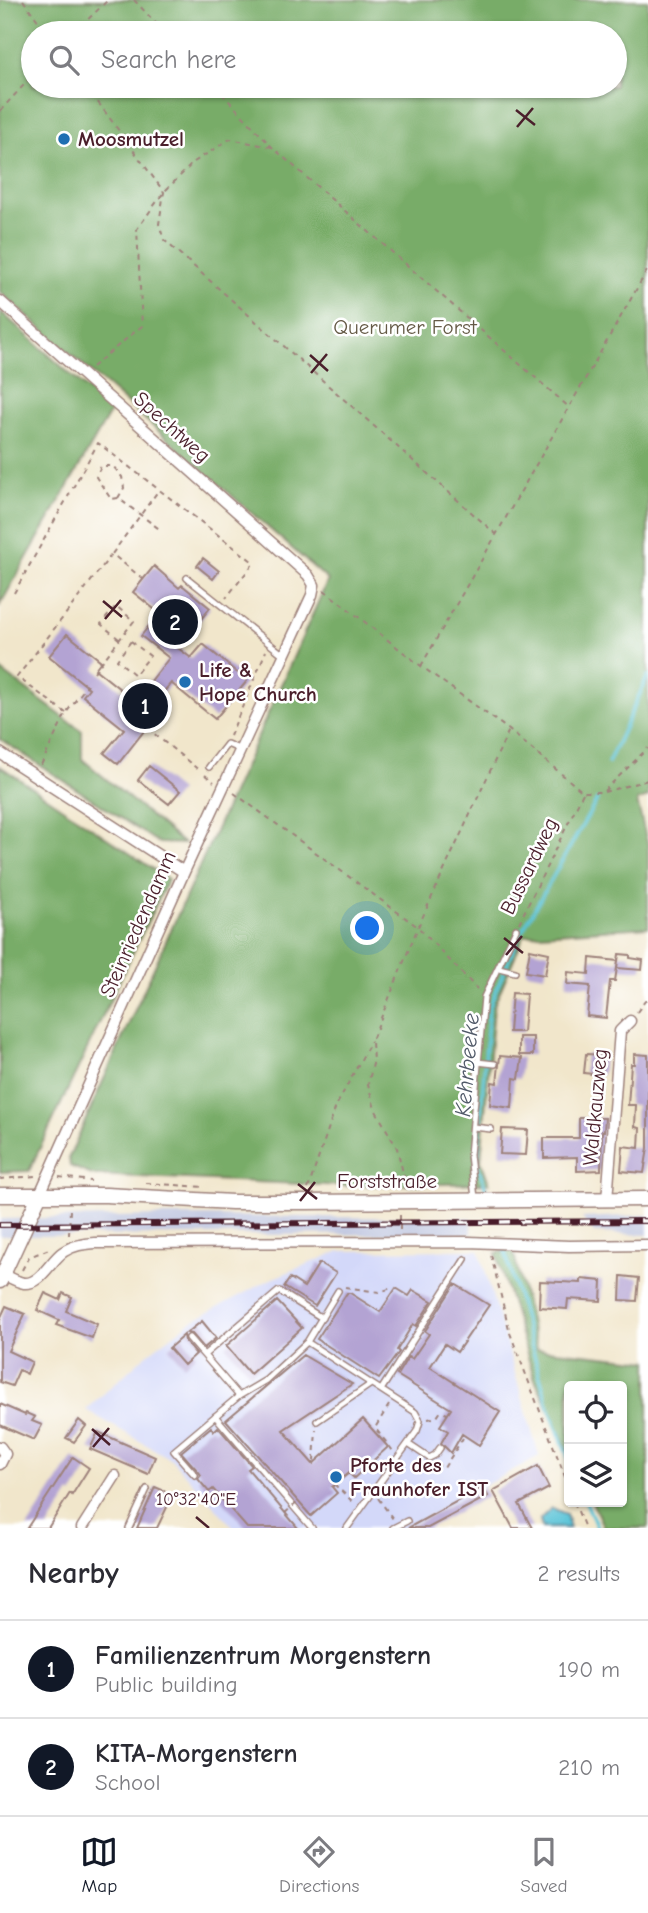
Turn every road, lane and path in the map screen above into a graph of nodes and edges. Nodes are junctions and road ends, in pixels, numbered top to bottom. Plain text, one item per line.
1 (23, 0) edge
2 (108, 0) edge
3 (134, 0) edge
4 (38, 21) edge
5 (86, 21) edge
6 (154, 21) edge
7 (21, 88) edge
8 (95, 98) edge
9 (226, 98) edge
10 (0, 111) edge
11 (272, 147) junction
12 (164, 192) junction
13 (648, 269) edge
14 (0, 301) edge
15 (83, 373) junction
16 (570, 408) junction
17 (159, 489) junction
18 (118, 498) junction
19 (141, 515) junction
20 (162, 531) dead end
21 (497, 536) junction
22 (112, 554) junction
23 (187, 578) dead end
24 (143, 579) dead end
25 (314, 585) junction
26 (14, 593) dead end
27 (220, 604) junction
28 (120, 640) junction
29 (269, 643) junction
30 (285, 656) junction
31 (117, 660) joint
32 (421, 666) junction
33 (94, 672) dead end
34 (88, 684) dead end
35 (66, 713) junction
36 (147, 728) dead end
37 (509, 730) junction
38 (227, 744) junction
39 (648, 748) edge
40 (242, 750) junction
41 (0, 753) edge
42 (209, 767) dead end
43 (35, 776) junction
44 (648, 779) edge
45 (225, 787) junction
46 (583, 792) junction
47 (603, 792) junction
48 (184, 872) junction
49 (418, 927) junction
50 (516, 929) joint
51 (499, 968) junction
52 (515, 972) dead end
53 (484, 997) junction
54 (648, 1001) edge
55 (630, 1021) joint
56 (372, 1040) junction
57 (477, 1062) junction
58 (495, 1064) dead end
59 (473, 1127) junction
60 (491, 1129) dead end
61 (40, 1167) dead end
62 (68, 1177) dead end
63 (0, 1179) edge
64 (72, 1187) junction
65 (40, 1194) junction
66 (0, 1195) edge
67 (648, 1199) edge
68 (607, 1200) junction
69 (400, 1201) junction
70 (475, 1201) junction
71 (307, 1202) junction
72 (69, 1240) dead end
73 (402, 1242) junction
74 (488, 1243) junction
75 (648, 1245) edge
76 (49, 1249) dead end
77 (465, 1259) dead end
78 (6, 1278) edge
79 (392, 1288) dead end
80 (338, 1291) joint
81 (322, 1318) junction
82 (189, 1338) dead end
83 (307, 1342) junction
84 (204, 1355) junction
85 (371, 1384) junction
86 (381, 1390) junction
87 (239, 1396) junction
88 (394, 1398) junction
89 (447, 1415) dead end
90 (215, 1416) junction
91 (437, 1417) dead end
92 (317, 1420) joint
93 (463, 1438) dead end
94 (408, 1444) junction
95 (0, 1447) edge
96 (440, 1448) dead end
97 (398, 1457) junction
98 (429, 1458) junction
99 (314, 1461) dead end
100 (0, 1464) edge
101 (564, 1474) edge
102 (195, 1475) dead end
103 (115, 1476) dead end
104 (334, 1484) dead end
105 (147, 1489) dead end
106 (373, 1492) junction
107 (298, 1502) dead end
108 (576, 1507) edge
109 (361, 1509) junction
110 (285, 1513) dead end
111 (407, 1521) dead end
112 (395, 1527) edge
113 (82, 1528) edge
114 (129, 1528) edge
115 (312, 1528) edge
116 (347, 1528) edge
117 (585, 1528) edge

1 - 4 path
2 - 5 path
3 - 6 path
7 - 10 path
8 - 12 path
9 - 11 path
11 - 12 path
11 - 16 path
12 - 15 path
12 - 21 path
13 - 16 path
14 - 15 street, Spechtweg
15 - 25 street, Spechtweg
16 - 21 path
17 - 19 path
17 - 26 path
17 - 27 path
18 - 18 path
18 - 19 path
19 - 20 path
19 - 22 path
21 - 32 path
22 - 24 path
22 - 35 path
23 - 27 lane
25 - 30 street, Steinriedendamm
25 - 32 path
27 - 29 lane
28 - 28 path
28 - 33 path
29 - 30 lane
29 - 38 path
30 - 40 street, Steinriedendamm
31 - 31 path
32 - 37 path
34 - 35 path
35 - 43 path
36 - 45 path
37 - 46 path
37 - 49 path
38 - 40 lane
38 - 42 lane
39 - 47 path
40 - 45 street, Steinriedendamm
41 - 43 street
43 - 48 street
44 - 47 path
45 - 48 street, Steinriedendamm
45 - 49 path
46 - 47 path
46 - 50 path, Bussardweg
48 - 65 street, Steinriedendamm
49 - 53 path
49 - 56 path
50 - 51 lane, Bussardweg
51 - 52 lane
51 - 53 lane, Bussardweg
53 - 57 lane, Bussardweg
54 - 55 path
55 - 68 street, Waldkauzweg
56 - 69 path
56 - 71 path
57 - 58 lane
57 - 59 lane, Bussardweg
59 - 60 lane
59 - 70 lane, Bussardweg
61 - 63 path
62 - 64 path
64 - 65 main road, Forststraße
64 - 71 main road, Forststraße
64 - 72 path
65 - 66 main road, Forststraße
65 - 78 main road, Steinriedendamm
67 - 68 main road, Forststraße
68 - 70 main road, Forststraße
69 - 70 main road, Forststraße
69 - 71 main road, Forststraße
69 - 73 path
73 - 74 street
73 - 78 street
74 - 75 street
74 - 101 path
76 - 78 path
77 - 86 lane
79 - 80 path
80 - 81 lane
81 - 83 lane
81 - 84 lane
82 - 84 lane
83 - 85 lane
83 - 87 lane
84 - 87 lane
85 - 86 lane
85 - 92 lane
86 - 88 lane
87 - 90 lane
88 - 94 lane
88 - 97 path
89 - 91 path
90 - 102 lane
90 - 115 lane
92 - 99 path
93 - 98 path
94 - 97 lane
94 - 98 lane
95 - 100 street
96 - 98 lane
97 - 106 lane
103 - 113 street
104 - 109 path
105 - 114 lane
106 - 109 lane
106 - 112 path
107 - 110 path, bridge
108 - 117 path
109 - 116 lane
111 - 112 lane

